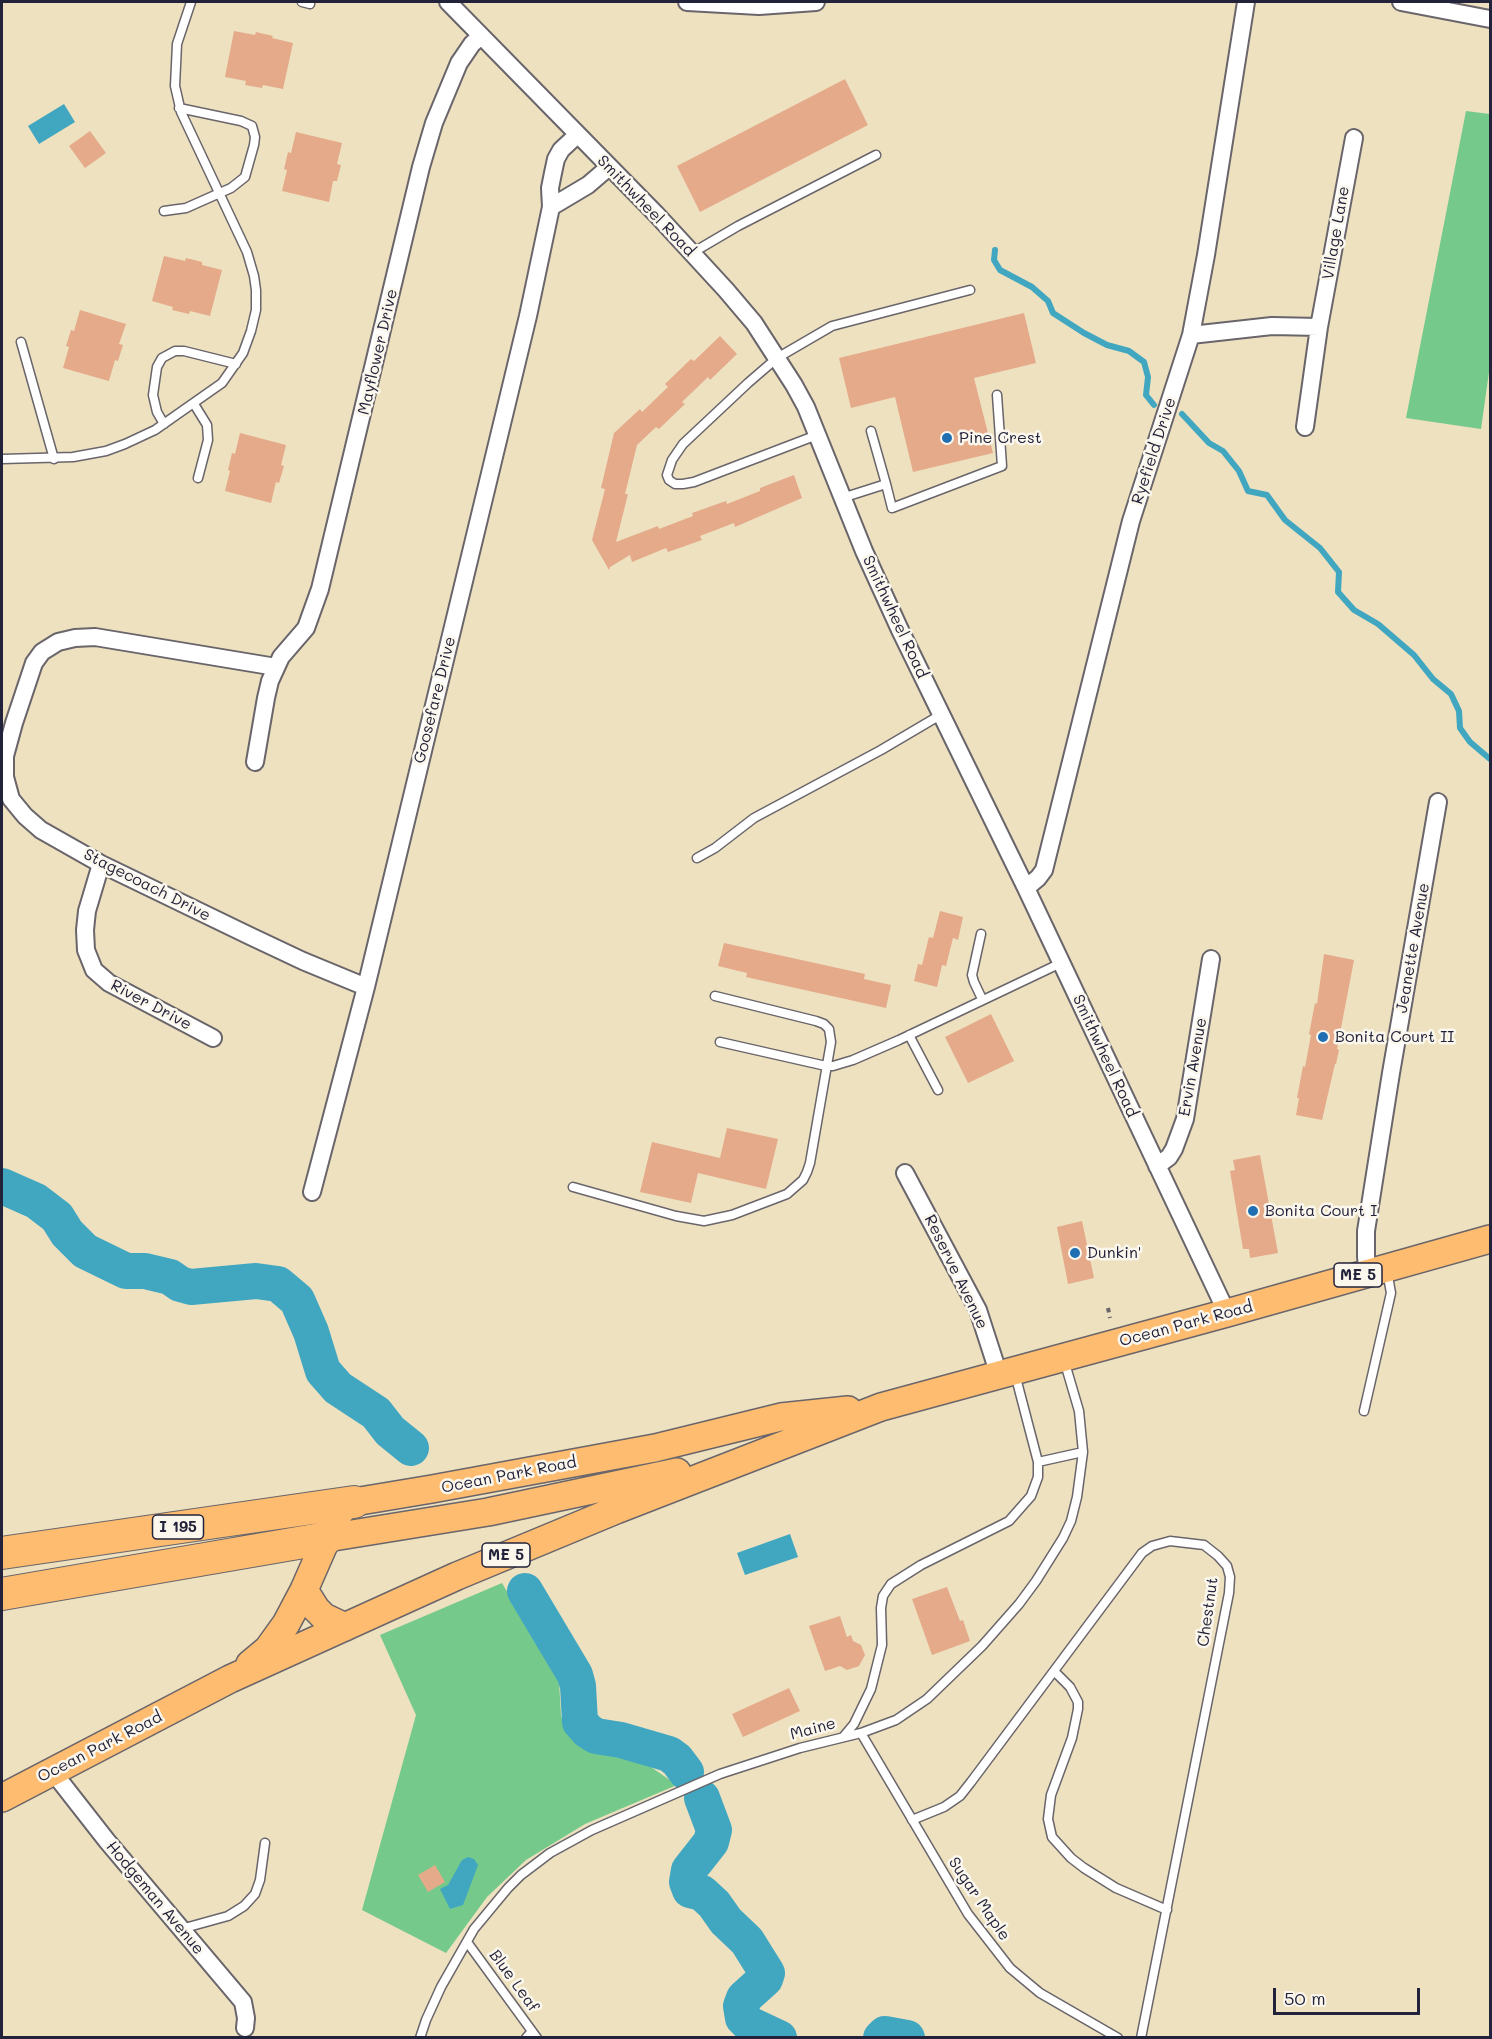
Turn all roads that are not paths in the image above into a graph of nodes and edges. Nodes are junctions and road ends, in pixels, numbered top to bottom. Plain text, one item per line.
1 (191, 2) edge
2 (448, 2) edge
3 (687, 2) edge
4 (816, 2) edge
5 (1245, 2) edge
6 (1401, 2) edge
7 (1491, 20) edge
8 (481, 36) junction
9 (179, 108) junction
10 (576, 135) junction
11 (1354, 138) dead end
12 (876, 155) dead end
13 (609, 167) junction
14 (219, 193) junction
15 (551, 207) junction
16 (164, 211) dead end
17 (692, 253) junction
18 (970, 290) dead end
19 (1319, 327) junction
20 (1191, 335) junction
21 (21, 342) dead end
22 (777, 358) junction
23 (237, 364) junction
24 (997, 395) dead end
25 (194, 404) junction
26 (164, 424) junction
27 (1305, 427) dead end
28 (871, 431) dead end
29 (817, 435) junction
30 (2, 459) edge
31 (54, 459) junction
32 (198, 478) dead end
33 (886, 484) junction
34 (842, 498) junction
35 (276, 667) junction
36 (942, 714) junction
37 (255, 762) dead end
38 (1438, 802) dead end
39 (697, 858) dead end
40 (101, 864) junction
41 (1026, 888) junction
42 (981, 934) dead end
43 (1211, 959) dead end
44 (1061, 963) junction
45 (366, 987) junction
46 (715, 996) dead end
47 (982, 999) junction
48 (909, 1035) junction
49 (213, 1038) dead end
50 (720, 1042) dead end
51 (826, 1066) junction
52 (938, 1090) dead end
53 (1156, 1166) junction
54 (905, 1173) dead end
55 (573, 1187) dead end
56 (312, 1192) dead end
57 (1491, 1239) edge
58 (1377, 1270) junction
59 (1227, 1313) junction
60 (1063, 1358) junction
61 (1007, 1373) junction
62 (881, 1407) junction
63 (1364, 1411) dead end
64 (788, 1444) junction
65 (1083, 1452) junction
66 (1038, 1462) junction
67 (354, 1502) junction
68 (327, 1538) junction
69 (2, 1553) edge
70 (304, 1590) junction
71 (2, 1594) edge
72 (345, 1627) junction
73 (1055, 1672) junction
74 (230, 1679) junction
75 (861, 1733) junction
76 (844, 1736) junction
77 (53, 1772) junction
78 (2, 1798) edge
79 (912, 1820) junction
80 (265, 1843) dead end
81 (1167, 1911) junction
82 (180, 1929) junction
83 (467, 1942) junction
84 (245, 2028) dead end
85 (531, 2035) edge
86 (420, 2037) edge
87 (1118, 2037) edge
88 (1141, 2037) edge

1 - 9 lane
2 - 8 street, Smithwheel Road
3 - 4 street
5 - 20 street, Ryefield Drive
6 - 7 street
8 - 10 street, Smithwheel Road
8 - 35 street, Mayflower Drive
9 - 14 lane
9 - 14 lane
10 - 13 street, Smithwheel Road
10 - 15 street, Goosefare Drive
11 - 19 street, Village Lane
12 - 17 lane
13 - 15 street
13 - 17 street, Smithwheel Road
14 - 16 lane
14 - 23 lane
15 - 45 street, Goosefare Drive
17 - 22 street, Smithwheel Road
18 - 22 lane
19 - 20 street
19 - 27 street, Village Lane
20 - 41 street, Ryefield Drive
21 - 31 lane
22 - 29 street, Smithwheel Road
22 - 29 lane
23 - 25 lane
23 - 26 lane
24 - 33 lane
25 - 26 lane
25 - 32 lane
26 - 31 lane
28 - 33 lane
29 - 34 street, Smithwheel Road
30 - 31 lane
33 - 34 lane
34 - 36 street, Smithwheel Road
35 - 37 street, Mayflower Drive
35 - 40 street, Stagecoach Drive
36 - 39 lane
36 - 41 street, Smithwheel Road
38 - 58 street, Jeanette Avenue
40 - 45 street, Stagecoach Drive
40 - 49 street, River Drive
41 - 44 street, Smithwheel Road
42 - 47 lane
43 - 53 street, Ervin Avenue
44 - 47 lane
44 - 53 street, Smithwheel Road
45 - 56 street, Goosefare Drive
46 - 51 lane
47 - 48 lane
48 - 51 lane
48 - 52 lane
50 - 51 lane
51 - 55 lane
53 - 59 street, Smithwheel Road
54 - 61 street, Reserve Avenue
57 - 58 main road, Ocean Park Road / ME 5
58 - 59 main road, Ocean Park Road / ME 5
58 - 63 lane
59 - 60 main road, Ocean Park Road / ME 5
60 - 61 main road, Ocean Park Road / ME 5
60 - 65 lane, Maine
61 - 62 main road, Ocean Park Road / ME 5
61 - 66 lane
62 - 64 main road, Ocean Park Road / ME 5
62 - 67 main road, Ocean Park Road / ME 5
64 - 68 main road
64 - 72 main road, Ocean Park Road / ME 5
65 - 66 lane
65 - 75 lane, Maine
66 - 76 lane
67 - 68 main road, Ocean Park Road / ME 5
67 - 69 highway, I 195
68 - 70 main road, Ocean Park Road / ME 5
68 - 71 highway, I 195
70 - 72 main road
70 - 74 main road, Ocean Park Road / ME 5
72 - 74 main road, Ocean Park Road / ME 5
73 - 79 lane, Chestnut
73 - 81 lane
73 - 81 lane, Chestnut
74 - 77 main road, Ocean Park Road / ME 5
75 - 76 lane, Maine
75 - 79 lane, Sugar Maple
76 - 83 lane, Maine
77 - 78 main road, Ocean Park Road / ME 5
77 - 82 street, Hodgeman Avenue
79 - 87 lane, Sugar Maple
80 - 82 lane
81 - 88 lane, Chestnut
82 - 84 street, Hodgeman Avenue
83 - 85 lane, Blue Leaf
83 - 86 lane, Maine

